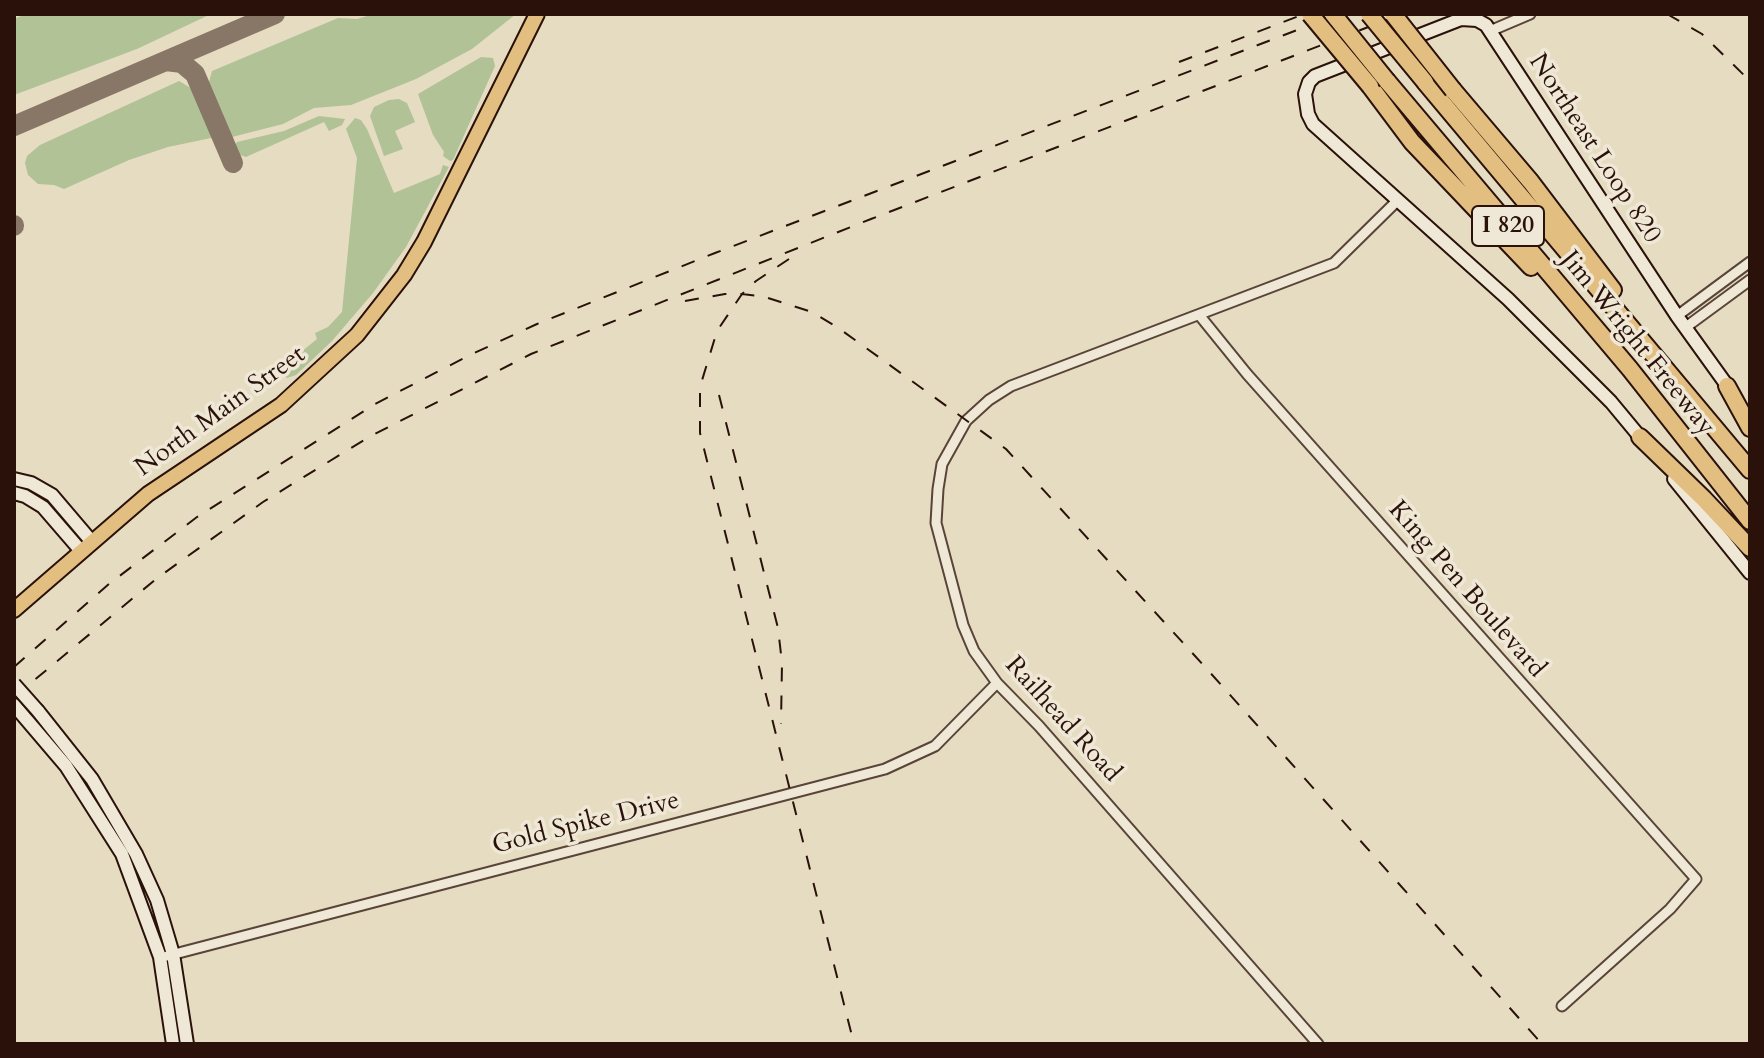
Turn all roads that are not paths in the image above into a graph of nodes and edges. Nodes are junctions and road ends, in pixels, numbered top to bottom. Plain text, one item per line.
1 (537, 14) edge
2 (1310, 14) edge
3 (1333, 14) edge
4 (1369, 14) edge
5 (1393, 14) edge
6 (1530, 14) edge
7 (1478, 16) edge
8 (1490, 31) junction
9 (1398, 200) junction
10 (1750, 262) edge
11 (1750, 280) edge
12 (1200, 316) junction
13 (1677, 316) junction
14 (1686, 327) junction
15 (1642, 339) junction
16 (1630, 369) junction
17 (1727, 386) junction
18 (1750, 414) edge
19 (1750, 428) edge
20 (1640, 437) junction
21 (1750, 470) edge
22 (14, 479) edge
23 (14, 493) edge
24 (1750, 521) edge
25 (86, 546) junction
26 (1750, 548) edge
27 (1750, 573) edge
28 (14, 610) edge
29 (997, 683) junction
30 (14, 684) edge
31 (14, 705) edge
32 (173, 954) junction
33 (160, 957) junction
34 (1562, 1006) dead end
35 (173, 1044) edge
36 (187, 1044) edge
37 (1318, 1044) edge

1 - 25 main road, North Main Street
2 - 16 highway, bridge
3 - 16 highway, Jim Wright Freeway / I 820, bridge
4 - 15 highway, Jim Wright Freeway / I 820, bridge
5 - 15 highway, bridge
6 - 8 street
7 - 8 street, Northeast Loop 820
7 - 9 street, Northeast Loop 820
8 - 13 street, Northeast Loop 820
9 - 12 street, Railhead Road
9 - 20 street, Northeast Loop 820
10 - 13 street
11 - 14 street
12 - 29 street, Railhead Road
12 - 34 street, King Pen Boulevard
13 - 14 street, Northeast Loop 820
14 - 17 street, Northeast Loop 820
15 - 21 highway, Jim Wright Freeway / I 820
16 - 24 highway, Jim Wright Freeway / I 820
17 - 18 street, Northeast Loop 820
17 - 19 highway
20 - 26 highway
20 - 27 street, Northeast Loop 820
22 - 25 street
23 - 25 street
25 - 28 main road, North Main Street
29 - 32 street, Gold Spike Drive
29 - 37 street, Railhead Road
30 - 32 street, bridge
31 - 33 street
32 - 33 street, Gold Spike Drive
32 - 36 street
33 - 35 street

